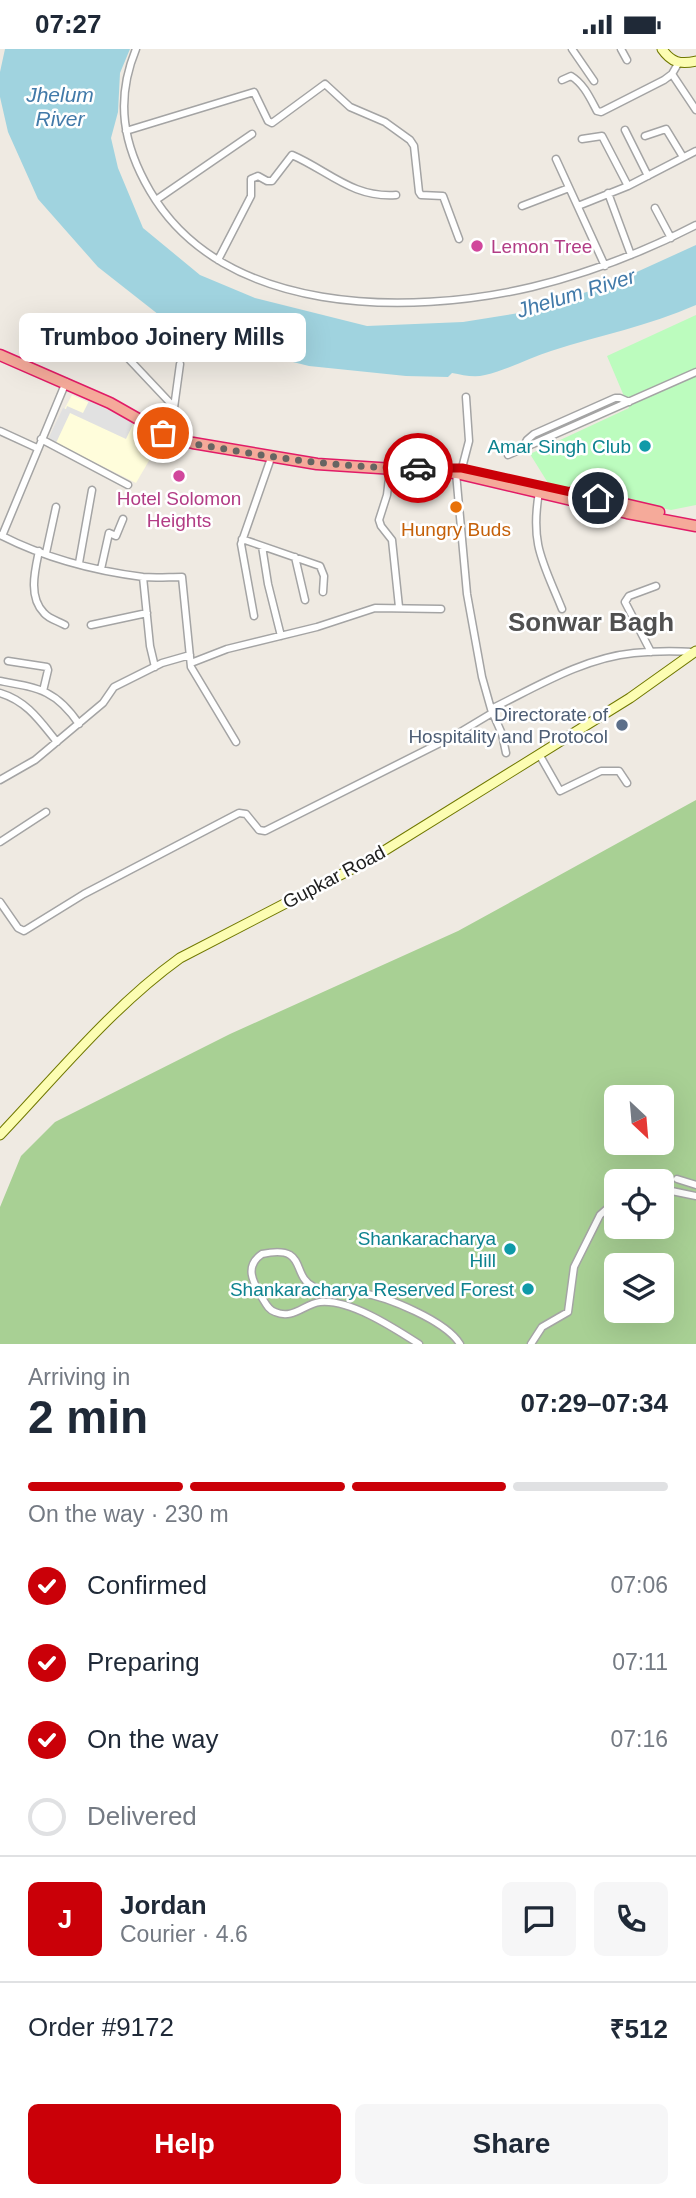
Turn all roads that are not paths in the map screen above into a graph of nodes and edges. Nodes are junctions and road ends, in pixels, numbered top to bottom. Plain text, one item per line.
1 (136, 49) edge
2 (572, 49) edge
3 (621, 49) edge
4 (662, 49) edge
5 (627, 60) dead end
6 (696, 61) edge
7 (679, 62) junction
8 (672, 74) junction
9 (562, 80) dead end
10 (593, 81) dead end
11 (696, 110) edge
12 (625, 130) dead end
13 (126, 131) junction
14 (252, 134) dead end
15 (646, 136) dead end
16 (582, 139) dead end
17 (696, 151) edge
18 (683, 157) junction
19 (556, 159) dead end
20 (648, 176) junction
21 (628, 186) junction
22 (569, 188) junction
23 (608, 193) junction
24 (396, 195) dead end
25 (156, 200) junction
26 (522, 206) dead end
27 (578, 206) junction
28 (656, 208) dead end
29 (696, 225) edge
30 (671, 238) junction
31 (459, 239) dead end
32 (631, 255) junction
33 (218, 260) junction
34 (605, 265) junction
35 (93, 321) dead end
36 (0, 358) edge
37 (180, 363) dead end
38 (696, 372) edge
39 (67, 385) junction
40 (466, 397) dead end
41 (174, 407) junction
42 (0, 431) edge
43 (170, 437) junction
44 (41, 439) junction
45 (37, 448) junction
46 (508, 455) dead end
47 (271, 458) junction
48 (390, 468) junction
49 (459, 471) junction
50 (128, 485) dead end
51 (92, 490) dead end
52 (539, 492) junction
53 (57, 507) dead end
54 (122, 520) dead end
55 (696, 521) edge
56 (696, 526) edge
57 (1, 535) edge
58 (242, 539) junction
59 (262, 546) junction
60 (43, 552) junction
61 (295, 557) junction
62 (79, 563) junction
63 (101, 569) junction
64 (143, 577) junction
65 (656, 586) dead end
66 (323, 592) dead end
67 (305, 600) dead end
68 (399, 607) junction
69 (441, 609) dead end
70 (562, 609) dead end
71 (147, 613) junction
72 (254, 616) dead end
73 (65, 625) dead end
74 (90, 625) dead end
75 (282, 636) junction
76 (695, 651) edge
77 (651, 652) junction
78 (190, 659) junction
79 (8, 661) dead end
80 (155, 667) junction
81 (0, 681) edge
82 (43, 691) junction
83 (0, 693) edge
84 (491, 711) junction
85 (79, 724) junction
86 (57, 742) junction
87 (236, 742) dead end
88 (506, 753) dead end
89 (539, 754) junction
90 (0, 779) edge
91 (627, 783) dead end
92 (46, 812) dead end
93 (0, 842) edge
94 (0, 902) edge
95 (0, 1135) edge
96 (677, 1179) dead end
97 (696, 1185) edge
98 (674, 1191) edge
99 (696, 1196) edge
100 (604, 1212) edge
101 (419, 1344) edge
102 (460, 1344) edge
103 (531, 1344) edge

1 - 13 street
2 - 10 street
3 - 5 street
4 - 7 main road
6 - 7 main road
7 - 8 street
8 - 9 street
8 - 11 street
12 - 20 street
13 - 25 street
13 - 31 street
14 - 25 street
15 - 18 street
16 - 21 street
17 - 18 street
18 - 20 street
19 - 22 street
20 - 21 street
21 - 23 street
22 - 26 street
22 - 27 street
23 - 27 street
23 - 32 street
24 - 33 street
25 - 33 street
27 - 34 street
28 - 30 street
29 - 30 street
30 - 32 street
32 - 34 street
33 - 34 street
35 - 41 street
36 - 39 highway
37 - 41 street
38 - 46 street
39 - 43 highway
39 - 44 street
40 - 49 street
41 - 43 street
42 - 45 street
43 - 47 highway
44 - 45 street
44 - 50 street
45 - 57 street
47 - 48 highway
47 - 58 street
48 - 49 highway
48 - 68 street
49 - 52 highway
49 - 55 highway
49 - 84 street
51 - 62 street
52 - 56 highway
52 - 70 street
53 - 60 street
54 - 63 street
57 - 60 street
58 - 59 street
58 - 72 street
59 - 61 street
59 - 75 street
60 - 62 street
60 - 73 street
61 - 66 street
61 - 67 street
62 - 63 street
63 - 64 street
64 - 71 street
64 - 78 street
65 - 77 street
68 - 69 street
68 - 75 street
71 - 74 street
71 - 80 street
75 - 78 street
76 - 77 street
76 - 89 main road, Gupkar Road
77 - 84 street
78 - 80 street
78 - 87 street
79 - 82 street
80 - 85 street
81 - 82 street
82 - 85 street
83 - 86 street
84 - 88 street
84 - 94 street
85 - 86 street
86 - 90 street
89 - 91 street
89 - 95 main road, Gupkar Road
92 - 93 street
96 - 97 street
98 - 99 street
100 - 103 street
101 - 102 street

